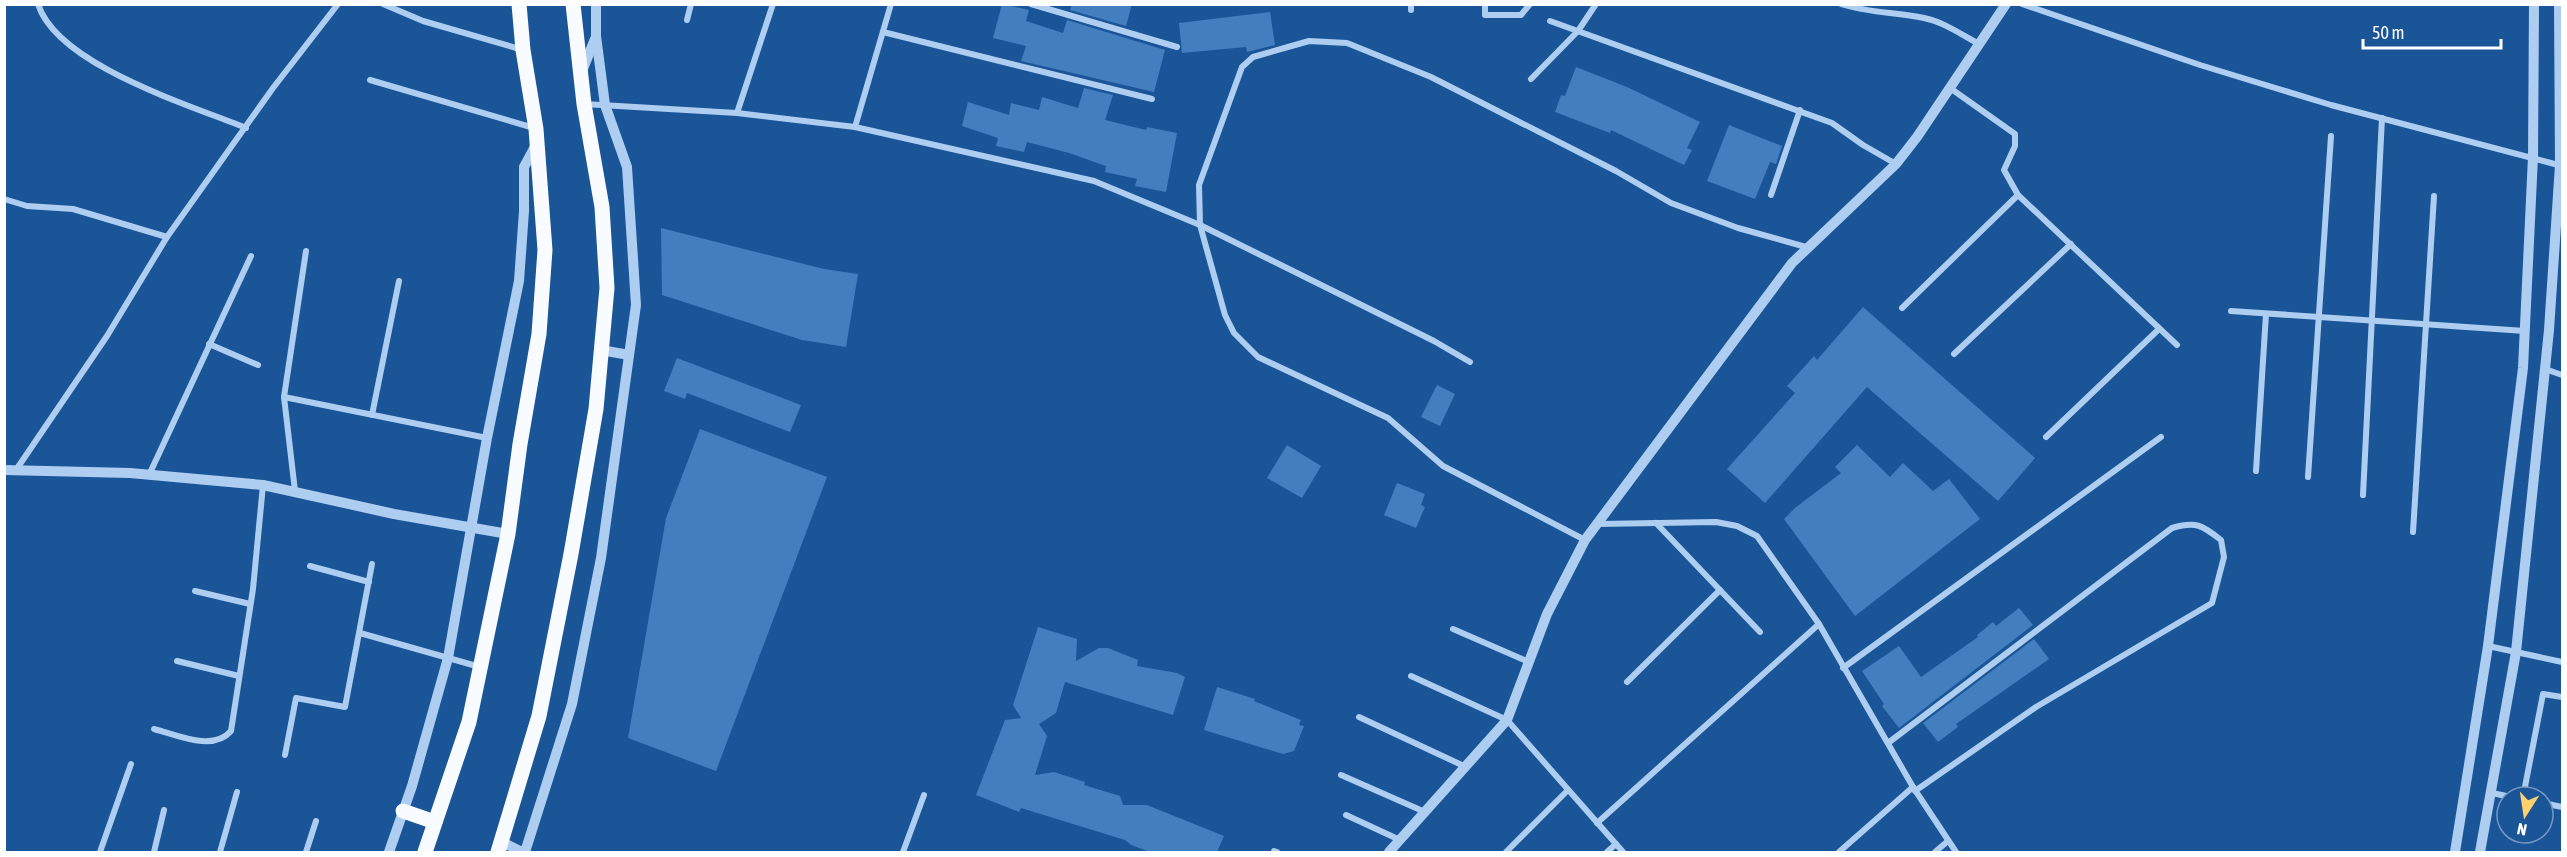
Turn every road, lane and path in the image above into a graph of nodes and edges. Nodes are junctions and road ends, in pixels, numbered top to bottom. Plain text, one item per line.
1 (38, 4) edge
2 (338, 4) edge
3 (383, 4) edge
4 (519, 4) edge
5 (573, 4) edge
6 (596, 4) edge
7 (692, 4) edge
8 (773, 4) edge
9 (891, 4) edge
10 (1031, 4) edge
11 (1485, 4) edge
12 (1530, 4) edge
13 (1596, 4) edge
14 (1841, 4) edge
15 (2006, 4) edge
16 (2022, 4) edge
17 (2534, 4) edge
18 (2559, 4) edge
19 (687, 20) dead end
20 (1550, 21) dead end
21 (1578, 31) junction
22 (882, 32) junction
23 (596, 36) junction
24 (1979, 44) junction
25 (1177, 47) dead end
26 (523, 50) junction
27 (580, 75) junction
28 (1531, 79) dead end
29 (370, 80) dead end
30 (1950, 88) junction
31 (1152, 99) dead end
32 (584, 104) junction
33 (605, 105) junction
34 (1800, 110) junction
35 (736, 113) junction
36 (2382, 118) junction
37 (855, 127) junction
38 (246, 128) junction
39 (536, 136) junction
40 (2331, 136) dead end
41 (2533, 157) junction
42 (1896, 164) junction
43 (2561, 166) edge
44 (1771, 195) dead end
45 (2018, 195) junction
46 (2434, 196) dead end
47 (4, 200) edge
48 (1200, 225) junction
49 (166, 237) junction
50 (2071, 244) junction
51 (1806, 247) junction
52 (306, 251) dead end
53 (251, 256) dead end
54 (399, 281) dead end
55 (1902, 308) dead end
56 (2231, 311) dead end
57 (2266, 314) junction
58 (2318, 317) junction
59 (2373, 321) junction
60 (2427, 324) junction
61 (2159, 329) junction
62 (2526, 331) junction
63 (208, 344) junction
64 (2176, 345) dead end
65 (601, 350) junction
66 (629, 354) junction
67 (1954, 354) dead end
68 (1470, 363) dead end
69 (258, 364) dead end
70 (2545, 369) junction
71 (2562, 375) edge
72 (284, 397) junction
73 (372, 415) junction
74 (2046, 437) dead end
75 (2161, 437) dead end
76 (487, 438) junction
77 (10, 470) edge
78 (2256, 471) dead end
79 (149, 475) junction
80 (2308, 477) dead end
81 (263, 484) junction
82 (295, 491) junction
83 (2363, 495) dead end
84 (1656, 523) junction
85 (1598, 524) junction
86 (472, 528) junction
87 (2414, 532) dead end
88 (508, 534) junction
89 (1585, 540) junction
90 (372, 564) dead end
91 (310, 566) dead end
92 (369, 582) junction
93 (1720, 590) junction
94 (195, 591) dead end
95 (250, 604) junction
96 (1819, 624) junction
97 (1453, 629) dead end
98 (1760, 632) dead end
99 (360, 633) junction
100 (2488, 646) junction
101 (2516, 652) junction
102 (448, 658) junction
103 (177, 661) dead end
104 (1529, 662) junction
105 (2562, 662) edge
106 (480, 667) junction
107 (1843, 668) junction
108 (239, 676) junction
109 (1411, 676) dead end
110 (1627, 682) dead end
111 (2562, 697) edge
112 (1359, 717) dead end
113 (1507, 720) junction
114 (154, 729) dead end
115 (1888, 743) junction
116 (285, 755) dead end
117 (131, 764) dead end
118 (1466, 767) junction
119 (1341, 775) dead end
120 (2525, 785) edge
121 (1914, 789) junction
122 (1568, 790) junction
123 (237, 792) dead end
124 (2492, 793) junction
125 (2495, 794) edge
126 (924, 795) dead end
127 (164, 810) dead end
128 (404, 811) junction
129 (1425, 812) junction
130 (1346, 815) dead end
131 (316, 821) dead end
132 (435, 822) junction
133 (1597, 823) junction
134 (1400, 840) junction
135 (1948, 841) junction
136 (1616, 844) junction
137 (500, 847) edge
138 (100, 852) edge
139 (154, 852) edge
140 (220, 852) edge
141 (306, 852) edge
142 (389, 852) edge
143 (425, 852) edge
144 (524, 852) edge
145 (903, 852) edge
146 (1389, 852) edge
147 (1506, 852) edge
148 (1607, 852) edge
149 (1623, 852) edge
150 (1839, 852) edge
151 (1935, 852) edge
152 (1956, 852) edge
153 (2455, 852) edge
154 (2480, 852) edge

1 - 38 street
2 - 38 street
3 - 26 street
4 - 26 main road
5 - 27 main road
6 - 23 street
7 - 19 street
8 - 35 street
9 - 22 street
10 - 25 street
11 - 12 street
13 - 21 street
14 - 24 street
15 - 24 street
16 - 36 street
17 - 41 street
18 - 43 street
20 - 21 street
21 - 28 street
21 - 34 street
22 - 31 street
22 - 37 street
23 - 27 street
23 - 33 street
24 - 30 street
26 - 39 main road
27 - 32 main road
29 - 39 street
30 - 42 street
30 - 45 street
32 - 33 street
32 - 65 main road
33 - 35 street
33 - 66 street
34 - 42 street
34 - 44 street
35 - 37 street
36 - 41 street
36 - 59 street
37 - 48 street
38 - 49 street
39 - 76 street
39 - 88 main road
40 - 58 street
41 - 43 street
41 - 62 street
42 - 51 street
43 - 70 street
45 - 50 street
45 - 55 street
46 - 60 street
47 - 49 street
48 - 51 street
48 - 68 street
48 - 89 street
49 - 77 street
50 - 61 street
50 - 67 street
51 - 85 street
52 - 72 street
53 - 63 street
54 - 73 street
56 - 57 street
57 - 58 street
57 - 78 street
58 - 59 street
58 - 80 street
59 - 60 street
59 - 83 street
60 - 62 street
60 - 87 street
61 - 64 street
61 - 74 street
62 - 100 street
63 - 69 street
63 - 79 street
65 - 66 street
65 - 137 main road
66 - 144 street
70 - 71 street
70 - 101 street
72 - 73 street
72 - 82 street
73 - 76 street
75 - 107 street
76 - 86 street
77 - 79 street
79 - 81 street
81 - 82 street
81 - 95 street
82 - 86 street
84 - 85 street
84 - 93 street
84 - 96 street
85 - 89 street
86 - 88 street
86 - 102 street
88 - 106 main road
89 - 104 street
90 - 92 street
91 - 92 street
92 - 99 street
93 - 98 street
93 - 110 street
94 - 95 street
95 - 108 street
96 - 107 street
96 - 133 street
97 - 104 street
99 - 102 street
99 - 116 street
100 - 101 street
100 - 153 street
101 - 105 street
101 - 124 street
102 - 106 street
102 - 128 street
103 - 108 street
104 - 113 street
106 - 132 main road
107 - 115 street
108 - 114 street
109 - 113 street
111 - 120 street
112 - 118 street
113 - 118 street
113 - 122 street
115 - 121 street
115 - 121 street
117 - 138 street
118 - 129 street
119 - 129 street
121 - 135 street
121 - 150 street
122 - 133 street
122 - 147 street
123 - 140 street
124 - 125 street
124 - 154 street
126 - 145 street
127 - 139 street
128 - 132 main road
128 - 142 street
129 - 134 street
130 - 134 street
131 - 141 street
132 - 143 main road
133 - 136 street
134 - 146 street
135 - 151 street
135 - 152 street
136 - 148 street
136 - 149 street
137 - 144 street

